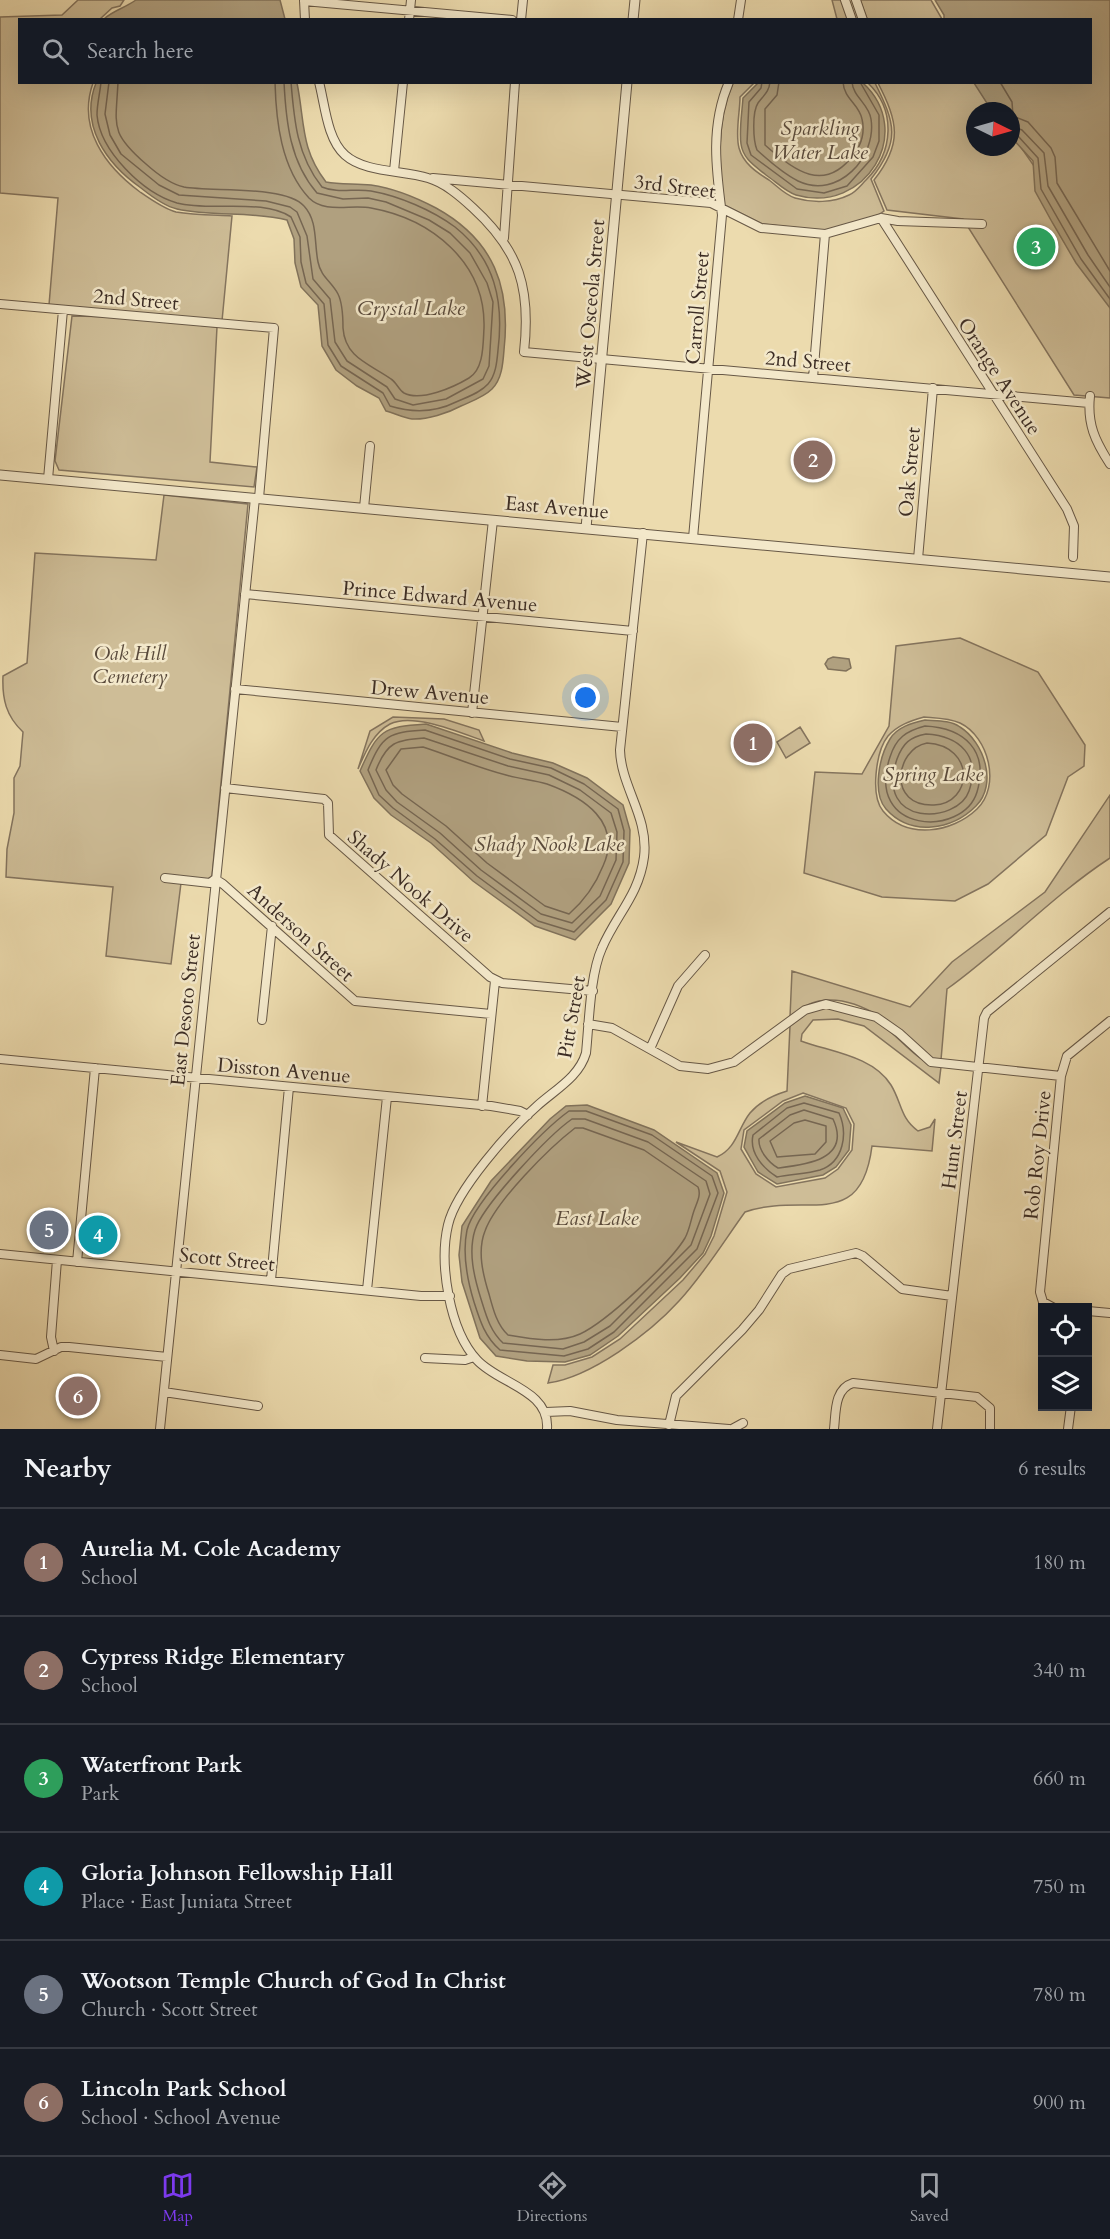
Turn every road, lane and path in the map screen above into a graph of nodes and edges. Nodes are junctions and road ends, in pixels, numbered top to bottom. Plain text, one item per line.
1 (304, 0) edge
2 (411, 0) edge
3 (523, 0) edge
4 (635, 0) edge
5 (741, 0) edge
6 (845, 0) edge
7 (856, 0) edge
8 (410, 10) junction
9 (305, 18) edge
10 (409, 18) edge
11 (492, 18) edge
12 (521, 18) edge
13 (633, 18) edge
14 (738, 18) edge
15 (851, 18) edge
16 (861, 18) edge
17 (320, 84) edge
18 (403, 84) edge
19 (515, 84) edge
20 (627, 84) edge
21 (728, 84) edge
22 (394, 171) junction
23 (429, 178) junction
24 (506, 184) junction
25 (618, 195) junction
26 (721, 207) junction
27 (881, 218) junction
28 (982, 224) dead end
29 (825, 234) junction
30 (504, 239) junction
31 (0, 304) edge
32 (63, 310) junction
33 (269, 327) joint
34 (603, 358) junction
35 (708, 369) junction
36 (813, 378) junction
37 (933, 388) junction
38 (992, 394) junction
39 (370, 446) dead end
40 (1110, 464) edge
41 (0, 475) edge
42 (48, 479) junction
43 (257, 498) junction
44 (364, 508) junction
45 (493, 520) junction
46 (586, 528) junction
47 (643, 533) junction
48 (693, 538) junction
49 (1073, 556) dead end
50 (918, 559) junction
51 (1110, 577) edge
52 (244, 594) junction
53 (482, 616) junction
54 (633, 631) junction
55 (235, 689) junction
56 (472, 713) junction
57 (622, 727) junction
58 (225, 788) junction
59 (165, 878) dead end
60 (215, 879) junction
61 (1110, 912) edge
62 (272, 926) junction
63 (705, 955) dead end
64 (495, 981) junction
65 (593, 992) junction
66 (491, 1014) junction
67 (262, 1020) dead end
68 (1110, 1021) edge
69 (588, 1024) junction
70 (650, 1049) junction
71 (0, 1059) edge
72 (95, 1068) junction
73 (979, 1068) junction
74 (1061, 1076) junction
75 (195, 1078) junction
76 (289, 1087) junction
77 (387, 1097) junction
78 (482, 1106) junction
79 (528, 1115) junction
80 (0, 1254) edge
81 (57, 1260) junction
82 (77, 1262) junction
83 (176, 1270) junction
84 (271, 1280) junction
85 (367, 1290) junction
86 (450, 1296) junction
87 (952, 1296) junction
88 (1045, 1303) edge
89 (1092, 1311) edge
90 (1110, 1313) edge
91 (54, 1351) junction
92 (0, 1355) edge
93 (167, 1357) junction
94 (474, 1357) junction
95 (425, 1358) dead end
96 (164, 1392) junction
97 (941, 1394) junction
98 (258, 1406) dead end
99 (1070, 1411) edge
100 (546, 1412) junction
101 (743, 1424) dead end
102 (669, 1425) junction
103 (160, 1429) edge
104 (547, 1429) edge
105 (730, 1429) edge
106 (834, 1429) edge
107 (937, 1429) edge
108 (990, 1429) edge
109 (1068, 1429) edge

1 - 8 street
1 - 9 street
2 - 8 street
3 - 12 street
4 - 13 street
5 - 14 street
6 - 15 street
7 - 16 street
8 - 10 street
8 - 11 street
17 - 22 street
18 - 22 street
19 - 24 street
20 - 25 street, West Osceola Street
21 - 26 street, Carroll Street
22 - 23 street
23 - 24 street, 3rd Street
23 - 30 street
24 - 25 street, 3rd Street
24 - 30 street
25 - 26 street, 3rd Street
25 - 34 street, West Osceola Street
26 - 29 street, 3rd Street
26 - 35 street, Carroll Street
27 - 28 street, 3rd Street
27 - 29 street, 3rd Street
27 - 38 street, Orange Avenue
29 - 36 street
30 - 34 street, 2nd Street
31 - 32 street, 2nd Street
32 - 33 street, 2nd Street
32 - 42 street
33 - 43 street, East Desoto Street
34 - 35 street, 2nd Street
34 - 46 street, West Osceola Street
35 - 36 street, 2nd Street
35 - 48 street, Carroll Street
36 - 37 street, 2nd Street
37 - 38 street, 2nd Street
37 - 50 street, Oak Street
38 - 40 street, 2nd Street
38 - 49 street, Orange Avenue
39 - 44 street
41 - 42 street, East Avenue
42 - 43 street, East Avenue
43 - 44 street, East Avenue
43 - 52 street, East Desoto Street
44 - 45 street, East Avenue
45 - 46 street, East Avenue
45 - 53 street
46 - 47 street, East Avenue
47 - 48 street, East Avenue
47 - 54 street, Pitt Street
48 - 50 street, East Avenue
50 - 51 street, East Avenue
52 - 53 street, Prince Edward Avenue
52 - 55 street, East Desoto Street
53 - 54 street, Prince Edward Avenue
53 - 56 street
54 - 57 street, Pitt Street
55 - 56 street, Drew Avenue
55 - 58 street, East Desoto Street
56 - 57 street, Drew Avenue
57 - 65 street, Pitt Street
58 - 60 street, East Desoto Street
58 - 64 street, Shady Nook Drive
59 - 60 street
60 - 62 street, Anderson Street
60 - 75 street, East Desoto Street
61 - 73 street, Hunt Street
62 - 66 street, Anderson Street
62 - 67 street
63 - 70 street
64 - 65 street
64 - 66 street
65 - 69 street, Pitt Street
66 - 78 street
68 - 74 street, Rob Roy Drive
69 - 70 street
69 - 79 street, Pitt Street
70 - 73 street
71 - 72 street, Disston Avenue
72 - 75 street, Disston Avenue
72 - 82 street
73 - 74 street
73 - 87 street, Hunt Street
74 - 88 street, Rob Roy Drive
75 - 76 street, Disston Avenue
75 - 83 street, East Desoto Street
76 - 77 street, Disston Avenue
76 - 84 street
77 - 78 street, Disston Avenue
77 - 85 street
78 - 79 street, Disston Avenue
79 - 86 street, Pitt Street
80 - 81 street, Scott Street
81 - 82 street, Scott Street
81 - 91 street
82 - 83 street, Scott Street
83 - 84 street, Scott Street
83 - 93 street, East Desoto Street
84 - 85 street, Scott Street
85 - 86 street, Scott Street
86 - 94 street, Pitt Street
87 - 97 street, Hunt Street
87 - 102 street
89 - 90 street
91 - 92 street
91 - 93 street
93 - 96 street, East Desoto Street
94 - 95 street
94 - 100 street, Pitt Street
96 - 98 street
96 - 103 street, East Desoto Street
97 - 106 street
97 - 107 street, Hunt Street
97 - 108 street
99 - 109 street
100 - 102 street
100 - 104 street
101 - 105 street
102 - 105 street

